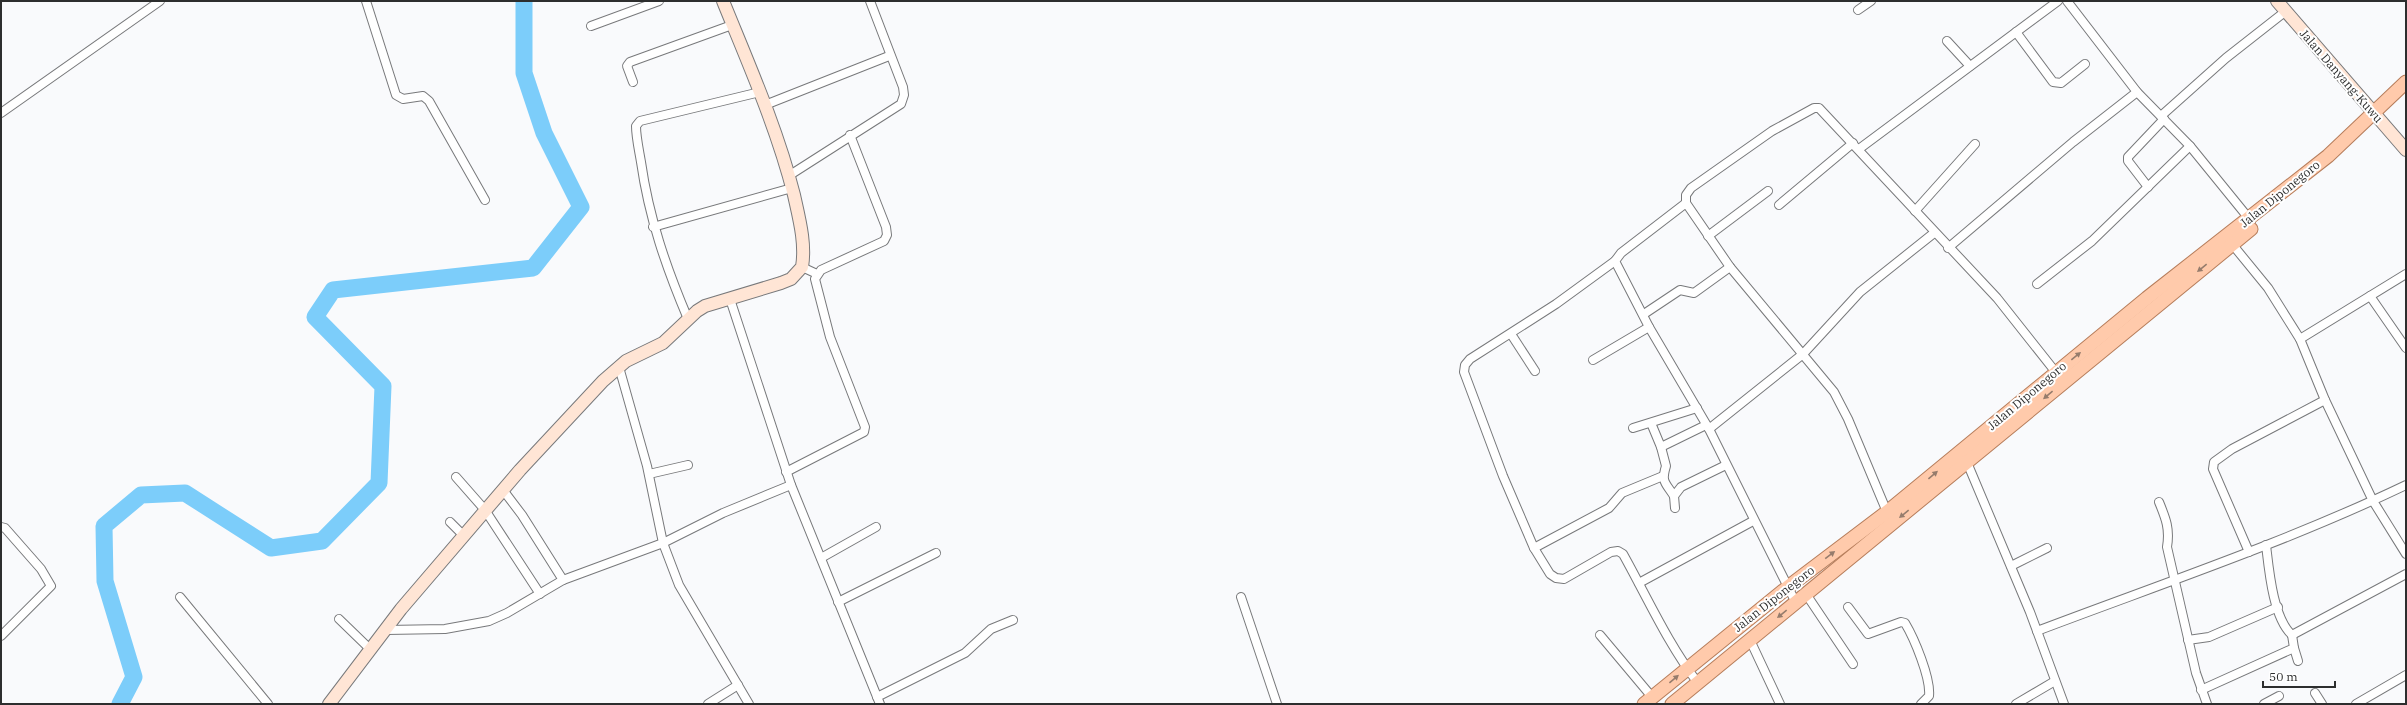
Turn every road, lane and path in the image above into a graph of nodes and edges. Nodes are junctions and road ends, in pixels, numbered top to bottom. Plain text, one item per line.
1 (160, 1) edge
2 (366, 1) edge
3 (659, 1) edge
4 (723, 1) edge
5 (870, 1) edge
6 (1871, 1) edge
7 (2058, 1) edge
8 (2067, 1) edge
9 (2277, 1) edge
10 (1858, 10) dead end
11 (2286, 11) junction
12 (732, 25) junction
13 (591, 26) dead end
14 (2016, 32) junction
15 (1947, 41) dead end
16 (890, 56) junction
17 (2085, 64) dead end
18 (1970, 66) junction
19 (633, 82) dead end
20 (2406, 82) edge
21 (760, 92) junction
22 (2137, 92) junction
23 (2406, 94) edge
24 (765, 105) junction
25 (1, 113) edge
26 (2375, 116) junction
27 (2162, 117) junction
28 (850, 135) junction
29 (1975, 144) dead end
30 (1856, 146) junction
31 (2190, 146) junction
32 (2406, 150) edge
33 (790, 175) junction
34 (792, 188) junction
35 (2148, 188) junction
36 (1768, 192) dead end
37 (485, 200) dead end
38 (1686, 203) junction
39 (1779, 205) dead end
40 (1915, 211) junction
41 (2252, 223) junction
42 (653, 227) junction
43 (1934, 233) junction
44 (1708, 236) junction
45 (2232, 244) junction
46 (1948, 248) junction
47 (1614, 261) junction
48 (802, 267) junction
49 (1730, 267) junction
50 (816, 274) junction
51 (2406, 274) edge
52 (2036, 284) dead end
53 (2370, 296) junction
54 (730, 299) junction
55 (1644, 314) junction
56 (688, 319) junction
57 (1649, 327) junction
58 (1511, 334) junction
59 (2300, 339) junction
60 (2406, 348) edge
61 (1803, 354) junction
62 (1593, 360) dead end
63 (619, 367) junction
64 (1535, 371) dead end
65 (2059, 378) junction
66 (2325, 400) junction
67 (1697, 408) junction
68 (1651, 423) junction
69 (1707, 427) junction
70 (1633, 428) dead end
71 (1661, 447) junction
72 (1964, 457) junction
73 (688, 464) dead end
74 (1726, 465) junction
75 (786, 472) junction
76 (649, 474) junction
77 (1663, 476) junction
78 (456, 477) dead end
79 (791, 485) junction
80 (2406, 485) edge
81 (503, 490) junction
82 (1674, 496) junction
83 (2373, 501) junction
84 (2159, 502) dead end
85 (1675, 508) dead end
86 (485, 510) junction
87 (1887, 512) junction
88 (1753, 521) junction
89 (450, 522) dead end
90 (876, 527) dead end
91 (1, 528) edge
92 (464, 536) junction
93 (663, 543) junction
94 (2266, 545) junction
95 (1534, 548) junction
96 (2047, 548) dead end
97 (2249, 552) junction
98 (936, 553) dead end
99 (2406, 554) edge
100 (821, 558) junction
101 (2011, 566) junction
102 (2406, 574) edge
103 (2174, 579) junction
104 (563, 580) junction
105 (1639, 583) junction
106 (1788, 587) junction
107 (540, 594) junction
108 (1806, 594) junction
109 (180, 597) dead end
110 (1241, 597) dead end
111 (838, 602) junction
112 (1796, 603) junction
113 (1848, 607) dead end
114 (2278, 607) junction
115 (339, 619) dead end
116 (1013, 620) dead end
117 (386, 630) junction
118 (2037, 631) junction
119 (1600, 635) dead end
120 (2292, 635) junction
121 (1, 636) edge
122 (1750, 640) junction
123 (2188, 640) junction
124 (2294, 648) junction
125 (371, 650) junction
126 (2298, 661) dead end
127 (1853, 664) dead end
128 (1687, 668) junction
129 (2406, 675) edge
130 (2055, 681) junction
131 (1698, 683) junction
132 (738, 685) junction
133 (2201, 690) junction
134 (2315, 693) dead end
135 (2279, 696) dead end
136 (879, 700) edge
137 (1648, 701) edge
138 (333, 702) edge
139 (268, 704) edge
140 (708, 704) edge
141 (749, 704) edge
142 (1277, 704) edge
143 (1672, 704) edge
144 (1780, 704) edge
145 (1921, 704) edge
146 (2016, 704) edge
147 (2064, 704) edge
148 (2206, 704) edge
149 (2264, 704) edge
150 (2322, 704) edge
151 (2356, 704) edge

1 - 25 street
2 - 37 street
3 - 13 street
4 - 12 street
5 - 16 street
6 - 10 street
7 - 14 street
8 - 22 street
9 - 11 street, Jalan Danyang-Kuwu
11 - 26 street, Jalan Danyang-Kuwu
11 - 27 street
12 - 19 street
12 - 21 street
14 - 17 street
14 - 18 street
15 - 18 street
16 - 24 street
16 - 28 street
18 - 30 street
20 - 26 main road, Jalan Diponegoro
21 - 24 street
21 - 42 street
22 - 27 street
22 - 46 street
23 - 26 main road, Jalan Diponegoro
24 - 33 street
26 - 32 street, Jalan Danyang-Kuwu
26 - 41 main road, Jalan Diponegoro
27 - 31 street
27 - 35 street
28 - 33 street
28 - 50 street
29 - 40 street
30 - 38 street
30 - 39 street
30 - 40 street
31 - 35 street
31 - 41 street
33 - 34 street
34 - 42 street
34 - 48 street
35 - 52 street
36 - 44 street
38 - 44 street
38 - 47 street
40 - 43 street
41 - 45 main road, Jalan Diponegoro
65 -> 41 main road, Jalan Diponegoro
42 - 56 street
43 - 46 street
43 - 61 street
44 - 49 street
45 - 59 street
45 -> 65 main road, Jalan Diponegoro
46 - 65 street
47 - 55 street
47 - 58 street
48 - 50 street
48 - 54 street
49 - 55 street
49 - 61 street
50 - 75 street
51 - 53 street
53 - 59 street
53 - 60 street
54 - 56 street
54 - 75 street
55 - 57 street
56 - 63 street
57 - 62 street
57 - 67 street
58 - 64 street
58 - 95 street
59 - 66 street
61 - 69 street
61 - 87 street
63 - 76 street
63 - 81 street
65 - 72 main road, Jalan Diponegoro
66 - 83 street
66 - 97 street
67 - 68 street
67 - 69 street
68 - 70 street
68 - 71 street
69 - 71 street
69 - 74 street
71 - 77 street
87 -> 72 main road, Jalan Diponegoro
72 - 101 street
72 -> 108 main road, Jalan Diponegoro
73 - 76 street
74 - 82 street
74 - 88 street
75 - 79 street
76 - 93 street
77 - 82 street
77 - 95 street
78 - 86 street
79 - 93 street
79 - 100 street
80 - 83 street
81 - 86 street
81 - 104 street
82 - 85 street
83 - 94 street
83 - 99 street
84 - 103 street
86 - 92 street
86 - 107 street
106 -> 87 main road, Jalan Diponegoro
88 - 105 street
88 - 106 street
89 - 92 street
90 - 100 street
91 - 121 street
92 - 117 street
93 - 104 street
93 - 132 street
94 - 97 street
94 - 114 street
95 - 105 street
96 - 101 street
97 - 103 street
98 - 111 street
100 - 111 street
101 - 118 street
102 - 120 street
103 - 118 street
103 - 123 street
104 - 107 street
105 - 128 street
106 - 112 street
106 - 128 main road, Jalan Diponegoro
107 - 117 street
108 - 112 main road, Jalan Diponegoro
108 - 127 street
109 - 139 street
110 - 142 street
111 - 136 street
112 -> 122 main road, Jalan Diponegoro
113 - 145 street
114 - 120 street
114 - 123 street
115 - 125 street
116 - 136 street
117 - 125 street
118 - 130 street
119 - 137 street
120 - 124 street
122 - 131 main road, Jalan Diponegoro
122 - 144 street
123 - 133 street
124 - 126 street
124 - 133 street
125 - 138 street
128 - 131 street
137 -> 128 main road, Jalan Diponegoro
129 - 151 street
130 - 146 street
130 - 147 street
131 - 143 main road, Jalan Diponegoro
132 - 140 street
132 - 141 street
133 - 148 street
134 - 150 street
135 - 149 street

